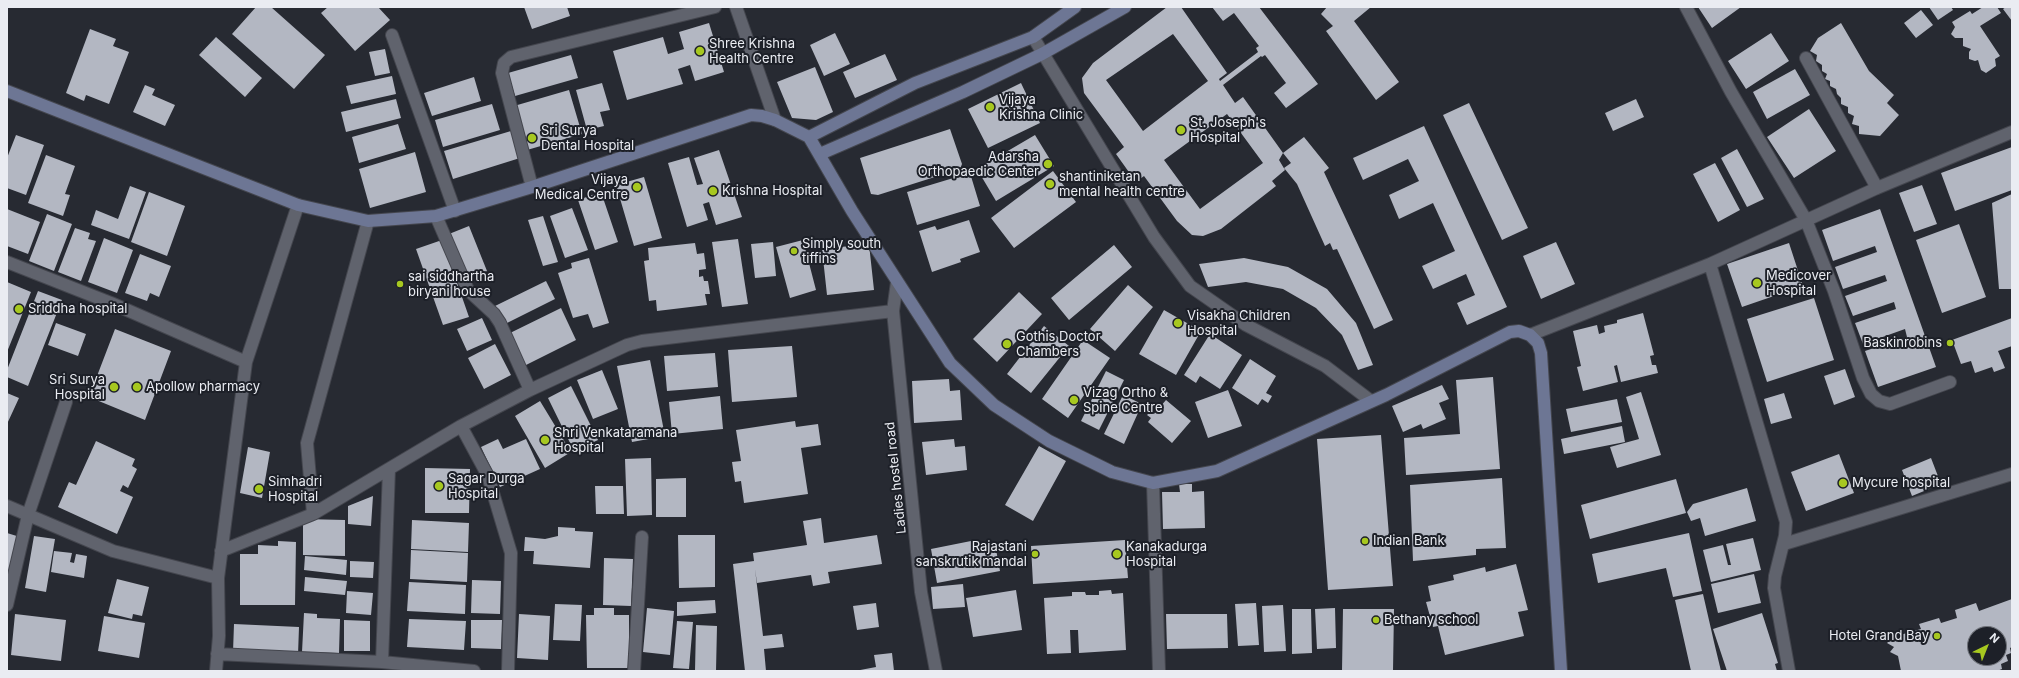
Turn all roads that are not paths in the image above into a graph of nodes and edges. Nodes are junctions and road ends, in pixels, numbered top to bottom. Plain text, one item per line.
1 (715, 7) edge
2 (736, 7) edge
3 (1075, 7) edge
4 (1125, 7) edge
5 (1686, 7) edge
6 (392, 35) dead end
7 (1034, 37) junction
8 (1042, 54) junction
9 (1806, 58) dead end
10 (7, 91) edge
11 (775, 120) junction
12 (2012, 132) edge
13 (809, 137) junction
14 (820, 154) junction
15 (532, 187) junction
16 (1877, 188) junction
17 (298, 205) junction
18 (455, 210) junction
19 (436, 216) junction
20 (1806, 220) junction
21 (368, 221) junction
22 (7, 262) edge
23 (1710, 264) junction
24 (896, 282) junction
25 (893, 311) junction
26 (1530, 335) junction
27 (246, 362) junction
28 (1950, 382) dead end
29 (530, 390) junction
30 (66, 402) dead end
31 (1371, 402) junction
32 (461, 426) junction
33 (389, 469) junction
34 (2012, 474) edge
35 (1153, 483) junction
36 (7, 506) edge
37 (28, 514) junction
38 (313, 514) junction
39 (642, 537) dead end
40 (1784, 544) junction
41 (221, 550) junction
42 (218, 578) junction
43 (7, 605) edge
44 (217, 654) junction
45 (382, 662) junction
46 (216, 671) edge
47 (474, 671) edge
48 (508, 671) edge
49 (634, 671) edge
50 (936, 671) edge
51 (1159, 671) edge
52 (1561, 671) edge
53 (1789, 671) edge

1 - 15 street
2 - 11 street
3 - 7 street
4 - 8 street
5 - 20 street
6 - 18 street
7 - 8 street
7 - 13 street
8 - 14 street
8 - 31 street
9 - 16 street
10 - 17 street
11 - 13 street
11 - 15 street
12 - 16 street
13 - 14 street
14 - 24 street
15 - 18 street
16 - 20 street
17 - 21 street
17 - 27 street
18 - 19 street
19 - 21 street
19 - 29 street
20 - 23 street
20 - 28 street
21 - 38 street
22 - 27 street
23 - 26 street
23 - 40 street
24 - 25 street, Ladies hostel road
24 - 35 street
25 - 29 street
25 - 50 street, Ladies hostel road
26 - 31 street
26 - 52 street
27 - 41 street
29 - 32 street
30 - 37 street
31 - 35 street
32 - 33 street
32 - 48 street
33 - 38 street
33 - 45 street
34 - 40 street
35 - 51 street
36 - 37 street
37 - 42 street
37 - 43 street
38 - 41 street
39 - 49 street
40 - 53 street
41 - 42 street
42 - 44 street
44 - 45 street
44 - 46 street
45 - 47 street

